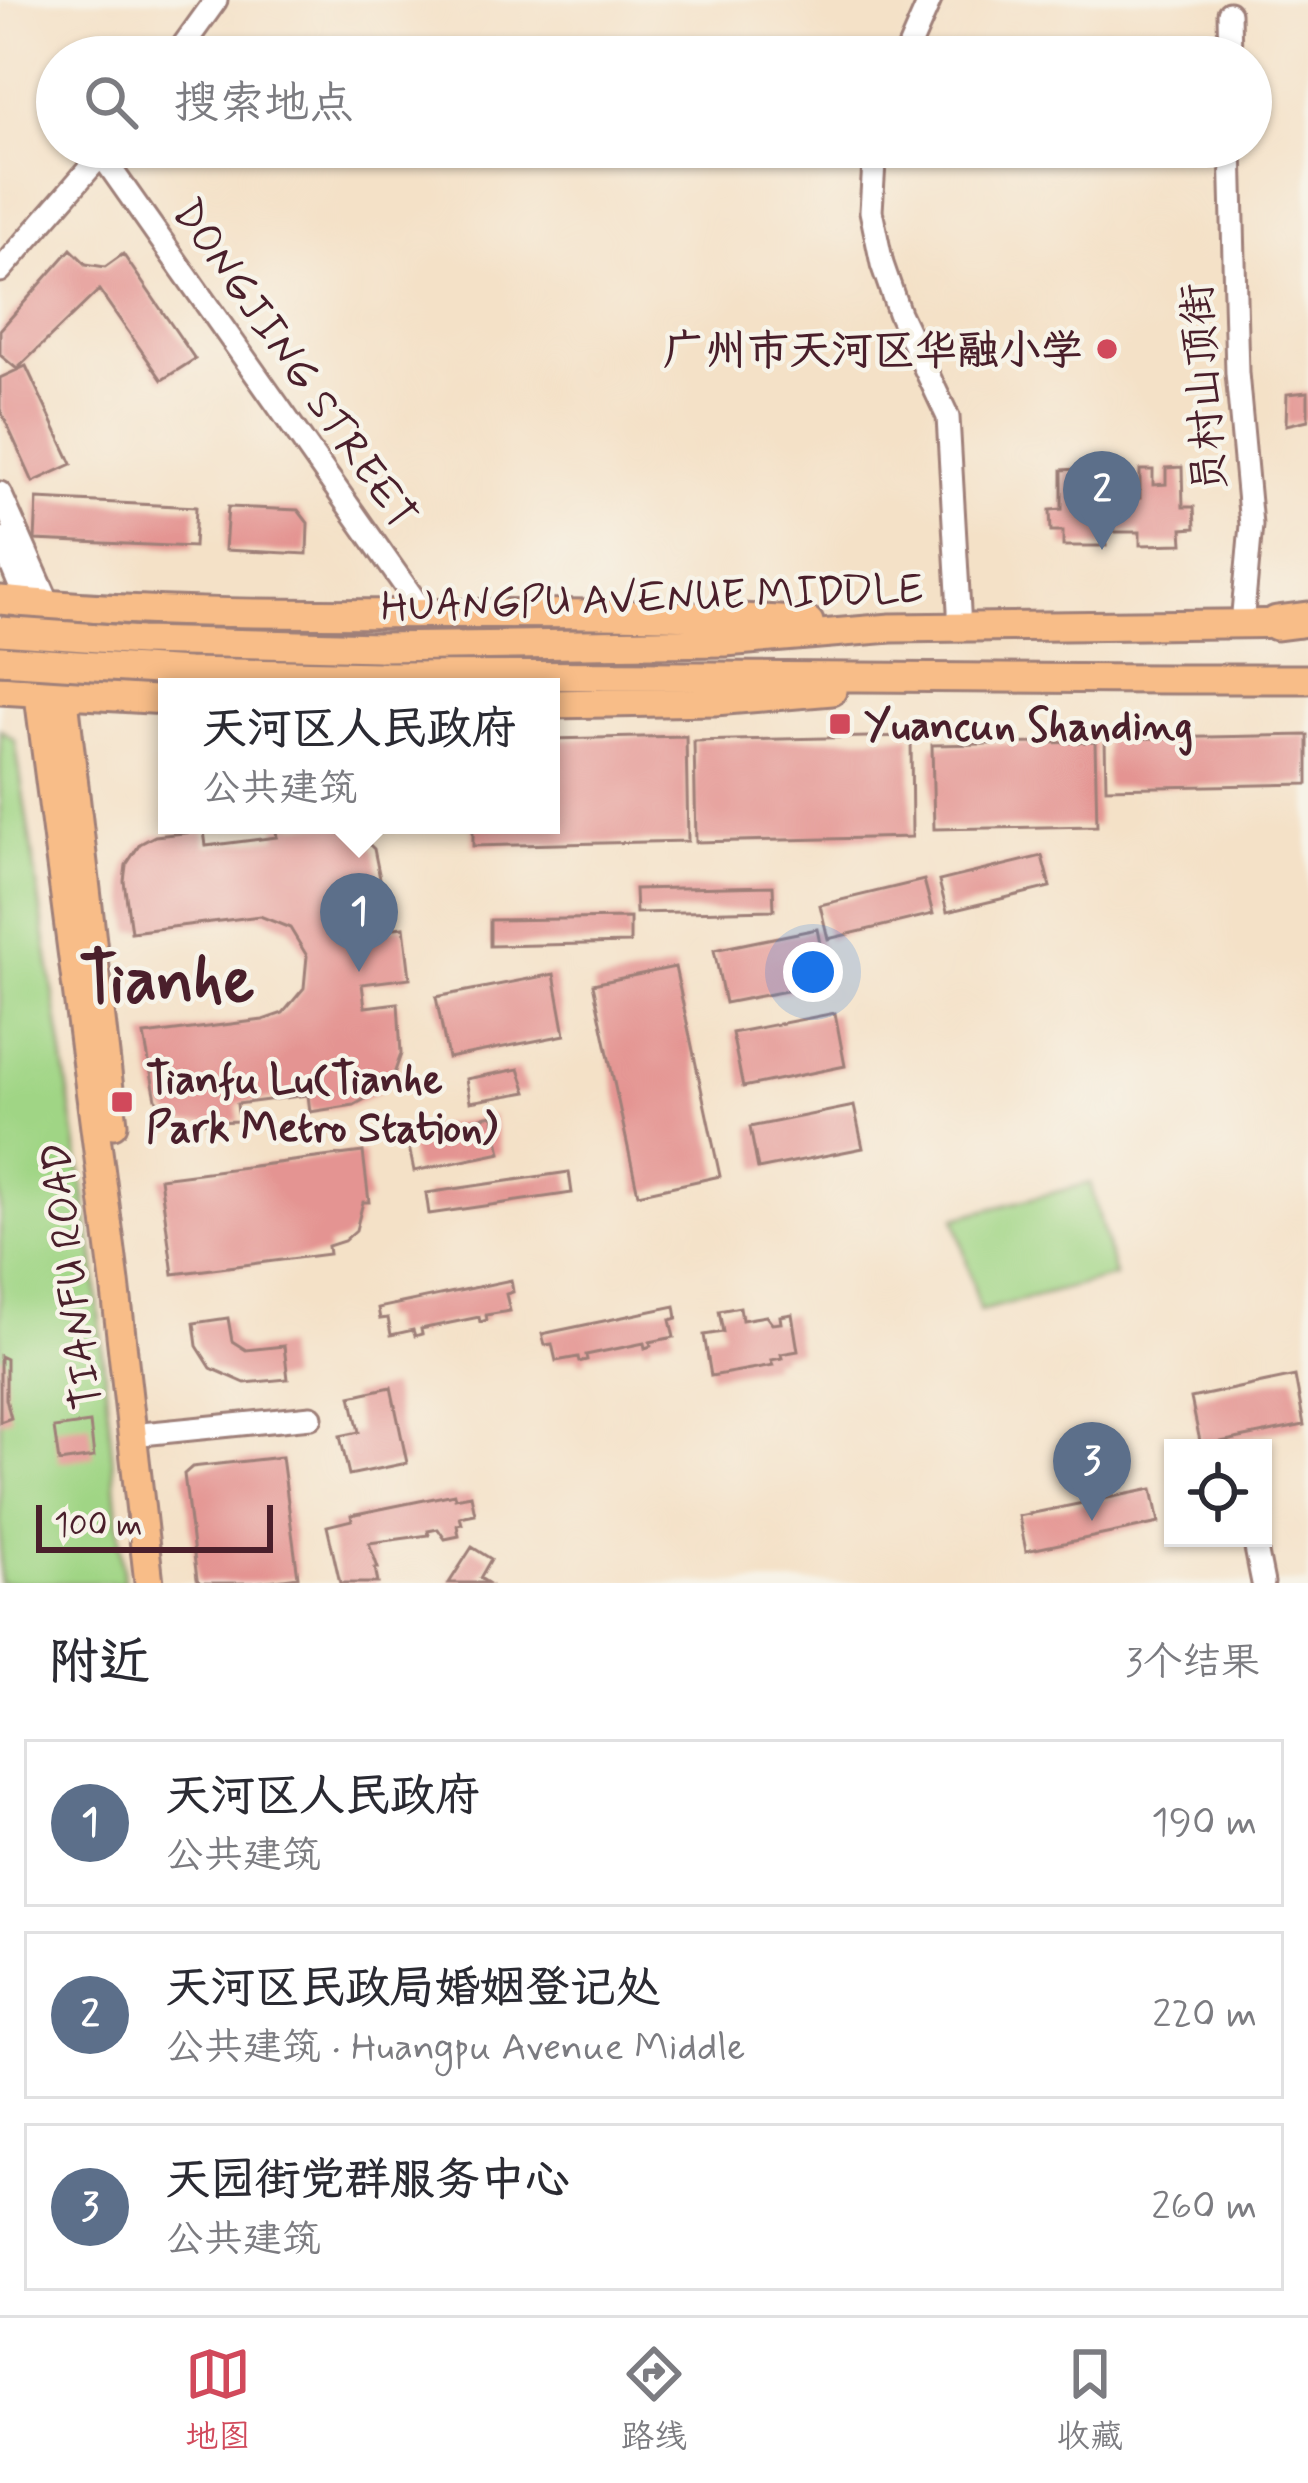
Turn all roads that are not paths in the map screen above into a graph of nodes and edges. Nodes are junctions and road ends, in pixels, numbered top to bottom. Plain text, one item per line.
1 (216, 0) edge
2 (930, 0) edge
3 (1229, 13) dead end
4 (190, 36) edge
5 (914, 36) edge
6 (1230, 36) edge
7 (91, 168) edge
8 (116, 168) edge
9 (874, 168) edge
10 (1232, 168) edge
11 (0, 271) edge
12 (0, 493) edge
13 (0, 538) edge
14 (25, 603) edge
15 (205, 612) junction
16 (426, 616) junction
17 (1298, 622) edge
18 (1242, 624) junction
19 (891, 628) junction
20 (960, 628) junction
21 (0, 631) edge
22 (0, 660) edge
23 (378, 662) junction
24 (169, 678) edge
25 (968, 679) junction
26 (1308, 679) edge
27 (0, 690) edge
28 (50, 694) junction
29 (158, 700) edge
30 (560, 704) edge
31 (311, 1417) dead end
32 (140, 1434) junction
33 (1256, 1547) edge
34 (149, 1583) edge
35 (165, 1583) edge
36 (1262, 1583) edge

1 - 4 street
2 - 5 street
3 - 6 street
7 - 11 street
8 - 16 street, DONGJING STREET
9 - 20 street
10 - 18 street, 员村山顶街
12 - 14 street
13 - 14 street
14 - 15 main road
14 - 28 main road, TIANFU ROAD
15 - 16 main road
15 - 24 main road
16 - 19 main road
17 - 18 main road, HUANGPU AVENUE MIDDLE
18 - 20 main road, HUANGPU AVENUE MIDDLE
19 - 20 main road, HUANGPU AVENUE MIDDLE
19 - 23 main road, HUANGPU AVENUE MIDDLE
21 - 23 main road, HUANGPU AVENUE MIDDLE, bridge
22 - 23 main road, HUANGPU AVENUE MIDDLE, bridge
23 - 25 main road, HUANGPU AVENUE MIDDLE
25 - 26 main road, HUANGPU AVENUE MIDDLE
25 - 30 main road
27 - 28 main road
28 - 29 main road
28 - 32 main road, TIANFU ROAD
31 - 32 street
32 - 34 main road, TIANFU ROAD
32 - 35 main road, TIANFU ROAD
33 - 36 street

